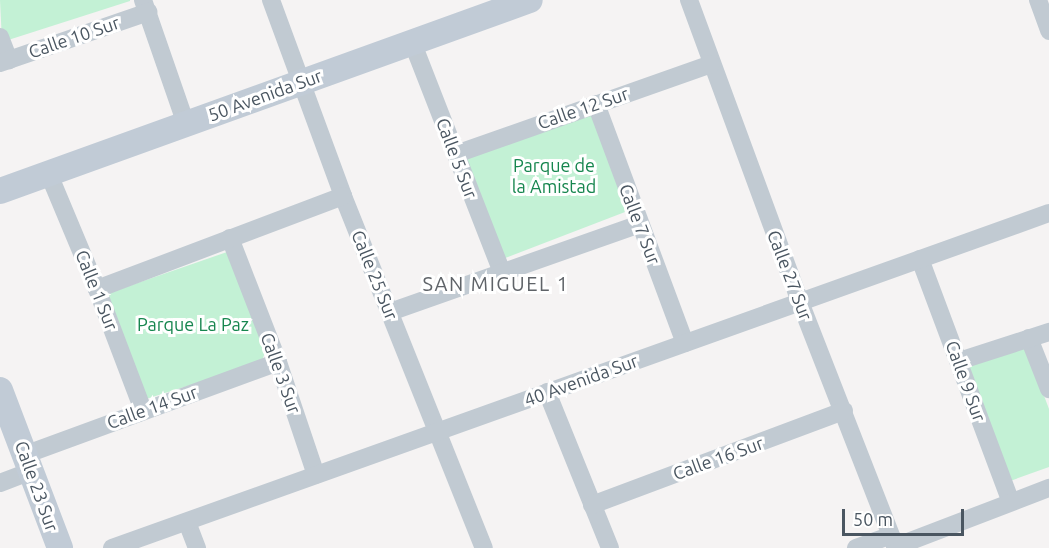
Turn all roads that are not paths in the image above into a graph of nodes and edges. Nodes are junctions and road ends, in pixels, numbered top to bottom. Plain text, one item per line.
1 (271, 0) edge
2 (530, 0) edge
3 (689, 0) edge
4 (1038, 0) edge
5 (146, 6) edge
6 (1049, 31) edge
7 (0, 36) edge
8 (413, 44) junction
9 (4, 61) edge
10 (711, 64) junction
11 (302, 82) junction
12 (596, 104) junction
13 (186, 124) junction
14 (456, 154) junction
15 (48, 172) junction
16 (0, 191) edge
17 (343, 196) junction
18 (1049, 213) edge
19 (640, 224) junction
20 (230, 238) junction
21 (920, 259) junction
22 (502, 272) junction
23 (97, 289) junction
24 (800, 302) junction
25 (390, 312) junction
26 (1049, 332) edge
27 (1029, 338) junction
28 (685, 343) junction
29 (959, 361) junction
30 (278, 362) junction
31 (1049, 389) edge
32 (0, 390) edge
33 (547, 393) junction
34 (143, 410) junction
35 (844, 411) junction
36 (439, 431) junction
37 (29, 462) junction
38 (316, 475) junction
39 (0, 483) edge
40 (1049, 488) edge
41 (1011, 502) junction
42 (592, 505) junction
43 (186, 522) junction
44 (894, 543) edge
45 (480, 547) edge
46 (60, 548) edge
47 (112, 548) edge
48 (197, 548) edge
49 (610, 548) edge
50 (856, 548) edge

1 - 11 street, Calle 25 Sur
2 - 8 street, 50 Avenida Sur
3 - 10 street, Calle 27 Sur
4 - 6 street
5 - 9 street, Calle 10 Sur
5 - 13 street
7 - 9 street
8 - 11 street, 50 Avenida Sur
8 - 14 street, Calle 5 Sur
10 - 12 street, Calle 12 Sur
10 - 24 street, Calle 27 Sur
11 - 13 street, 50 Avenida Sur
11 - 17 street, Calle 25 Sur
12 - 14 street, Calle 12 Sur
12 - 19 street, Calle 7 Sur
13 - 15 street, 50 Avenida Sur
14 - 22 street, Calle 5 Sur
15 - 16 street, 50 Avenida Sur
15 - 23 street, Calle 1 Sur
17 - 20 street
17 - 25 street, Calle 25 Sur
18 - 21 street, 40 Avenida Sur
19 - 22 street
19 - 28 street, Calle 7 Sur
20 - 23 street
20 - 30 street, Calle 3 Sur
21 - 24 street, 40 Avenida Sur
21 - 29 street, Calle 9 Sur
22 - 25 street
23 - 34 street, Calle 1 Sur
24 - 28 street, 40 Avenida Sur
24 - 35 street, Calle 27 Sur
25 - 36 street, Calle 25 Sur
26 - 27 street
27 - 29 street
27 - 31 street
28 - 33 street, 40 Avenida Sur
29 - 41 street, Calle 9 Sur
30 - 34 street, Calle 14 Sur
30 - 38 street, Calle 3 Sur
32 - 37 street, Calle 23 Sur
33 - 36 street, 40 Avenida Sur
33 - 42 street
34 - 37 street, Calle 14 Sur
35 - 42 street, Calle 16 Sur
35 - 44 street, Calle 27 Sur
36 - 38 street, 40 Avenida Sur
36 - 45 street, Calle 25 Sur
37 - 39 street
37 - 46 street, Calle 23 Sur
38 - 43 street, 40 Avenida Sur
40 - 41 street
41 - 44 street
42 - 49 street
43 - 47 street, 40 Avenida Sur
43 - 48 street
44 - 50 street

